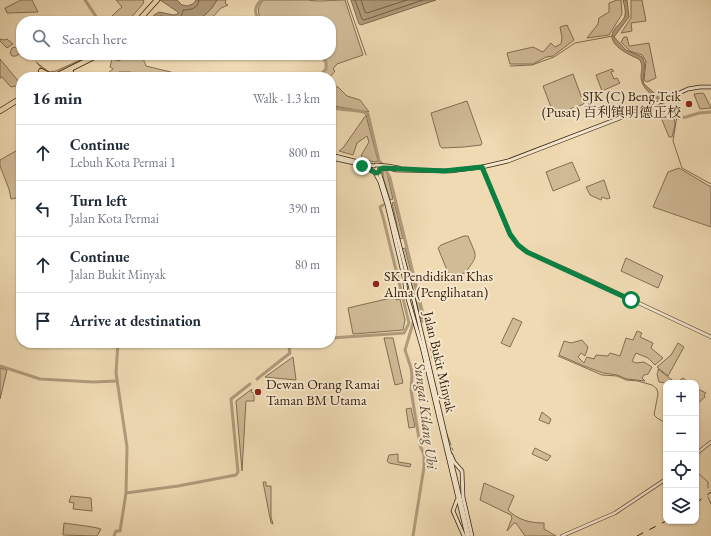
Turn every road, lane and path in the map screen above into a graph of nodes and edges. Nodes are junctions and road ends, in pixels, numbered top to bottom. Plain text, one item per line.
1 (155, 0) edge
2 (141, 16) edge
3 (88, 60) edge
4 (94, 60) edge
5 (41, 70) dead end
6 (44, 72) edge
7 (66, 72) edge
8 (71, 72) edge
9 (711, 87) edge
10 (16, 101) edge
11 (0, 111) edge
12 (336, 156) edge
13 (336, 159) edge
14 (375, 166) junction
15 (482, 167) junction
16 (381, 169) junction
17 (374, 172) junction
18 (406, 286) junction
19 (411, 291) junction
20 (418, 324) junction
21 (711, 337) edge
22 (711, 442) edge
23 (698, 452) edge
24 (450, 453) junction
25 (461, 468) junction
26 (454, 475) junction
27 (663, 481) edge
28 (458, 499) junction
29 (453, 510) junction
30 (463, 516) junction
31 (464, 536) edge
32 (469, 536) edge
33 (562, 536) edge

1 - 2 highway
3 - 7 highway
4 - 8 highway
5 - 6 highway
9 - 15 main road
10 - 11 highway
12 - 14 main road
13 - 17 main road
14 - 16 main road
14 - 17 main road
15 - 16 main road
15 - 21 street
16 - 17 main road
16 - 19 main road, Jalan Bukit Minyak
17 - 18 main road, Jalan Bukit Minyak
18 - 19 main road
18 - 20 main road, Jalan Bukit Minyak
19 - 20 main road, Jalan Bukit Minyak
20 - 24 main road, Jalan Bukit Minyak
20 - 28 main road, Jalan Bukit Minyak
22 - 23 street
24 - 25 main road
24 - 26 main road, Jalan Bukit Minyak
25 - 26 main road
25 - 32 main road
26 - 30 main road, Jalan Bukit Minyak
27 - 33 street
28 - 29 main road
28 - 30 main road, Jalan Bukit Minyak
29 - 30 main road
29 - 31 main road
30 - 32 main road, Jalan Bukit Minyak

